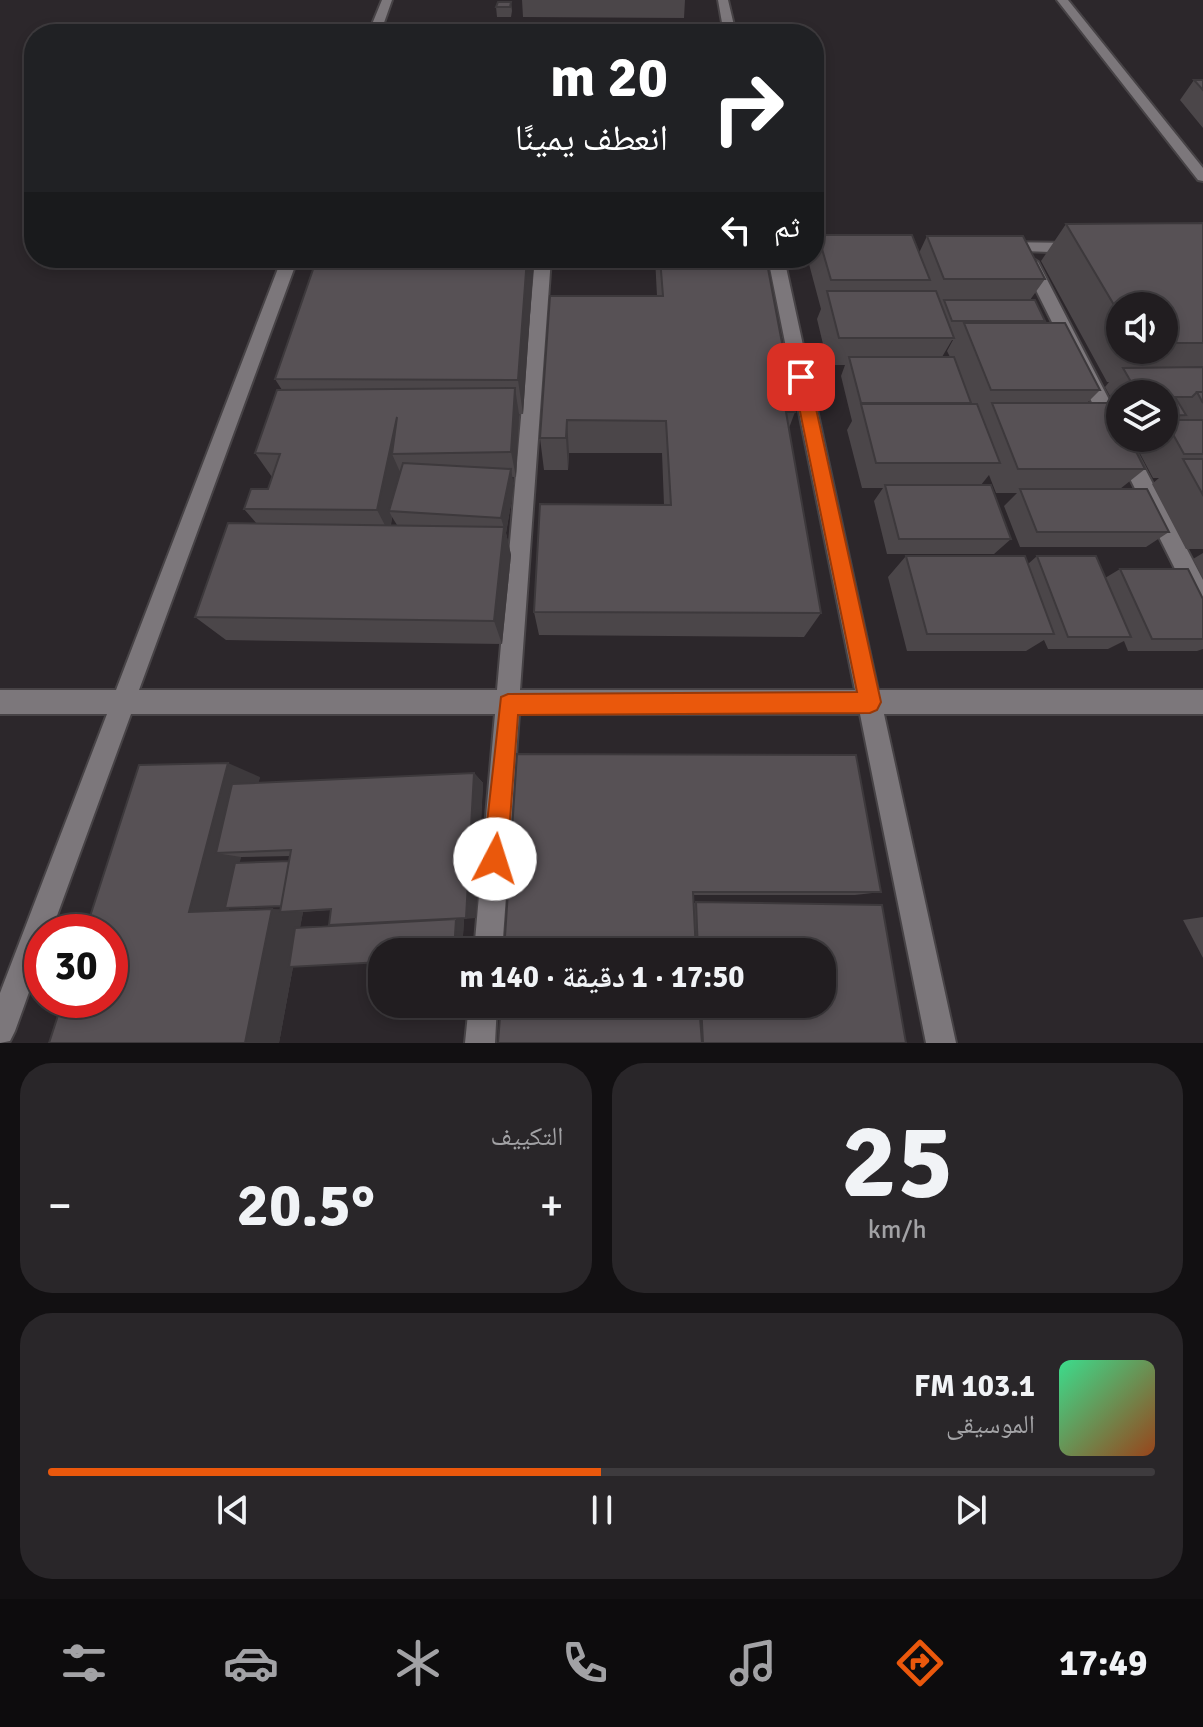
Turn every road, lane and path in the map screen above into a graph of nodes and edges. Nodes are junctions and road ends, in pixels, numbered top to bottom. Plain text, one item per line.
1 (387, 0) edge
2 (723, 0) edge
3 (1062, 0) edge
4 (378, 24) edge
5 (728, 24) edge
6 (1203, 177) edge
7 (978, 246) edge
8 (1023, 247) junction
9 (1098, 248) edge
10 (286, 268) edge
11 (542, 268) edge
12 (778, 268) edge
13 (1203, 602) edge
14 (0, 702) edge
15 (123, 702) junction
16 (870, 702) junction
17 (1203, 702) edge
18 (508, 705) junction
19 (489, 938) edge
20 (482, 1018) edge
21 (0, 1031) edge
22 (480, 1043) edge
23 (941, 1043) edge

1 - 4 street
2 - 5 street
3 - 6 street
7 - 8 street
8 - 9 street
8 - 13 street
10 - 15 street
11 - 18 street
12 - 16 street
14 - 15 street
15 - 18 street
15 - 21 street
16 - 17 street
16 - 18 street
16 - 23 street
18 - 19 street
20 - 22 street

